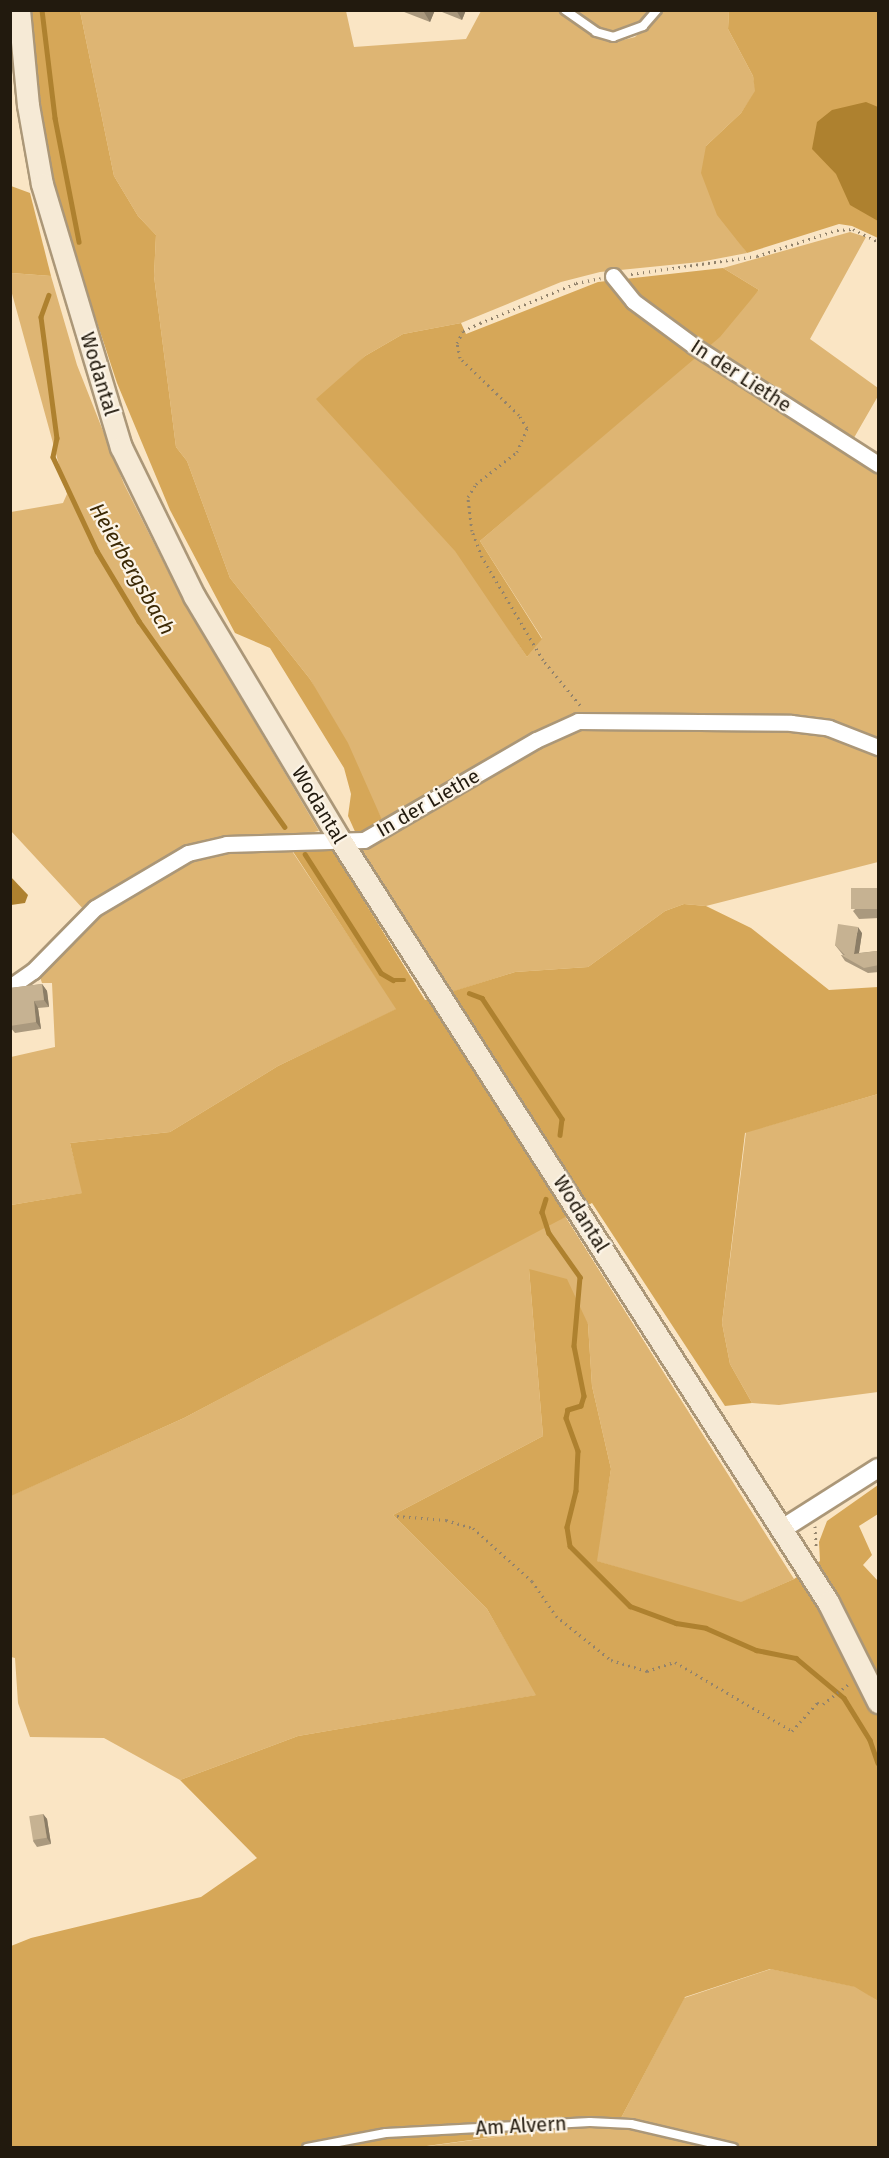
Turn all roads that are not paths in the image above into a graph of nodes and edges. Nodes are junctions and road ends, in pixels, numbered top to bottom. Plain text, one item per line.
1 (19, 10) edge
2 (565, 10) edge
3 (657, 10) edge
4 (613, 276) road end
5 (879, 464) edge
6 (879, 747) edge
7 (339, 838) junction
8 (10, 987) edge
9 (879, 1468) edge
10 (782, 1528) junction
11 (879, 1702) edge
12 (307, 2148) edge
13 (733, 2148) edge

1 - 7 main road, Wodantal
2 - 3 lane
4 - 5 street, In der Liethe
6 - 7 street, In der Liethe
7 - 8 street, In der Liethe
7 - 10 main road, Wodantal
9 - 10 street
10 - 11 main road, Wodantal
12 - 13 lane, Am Alvern

